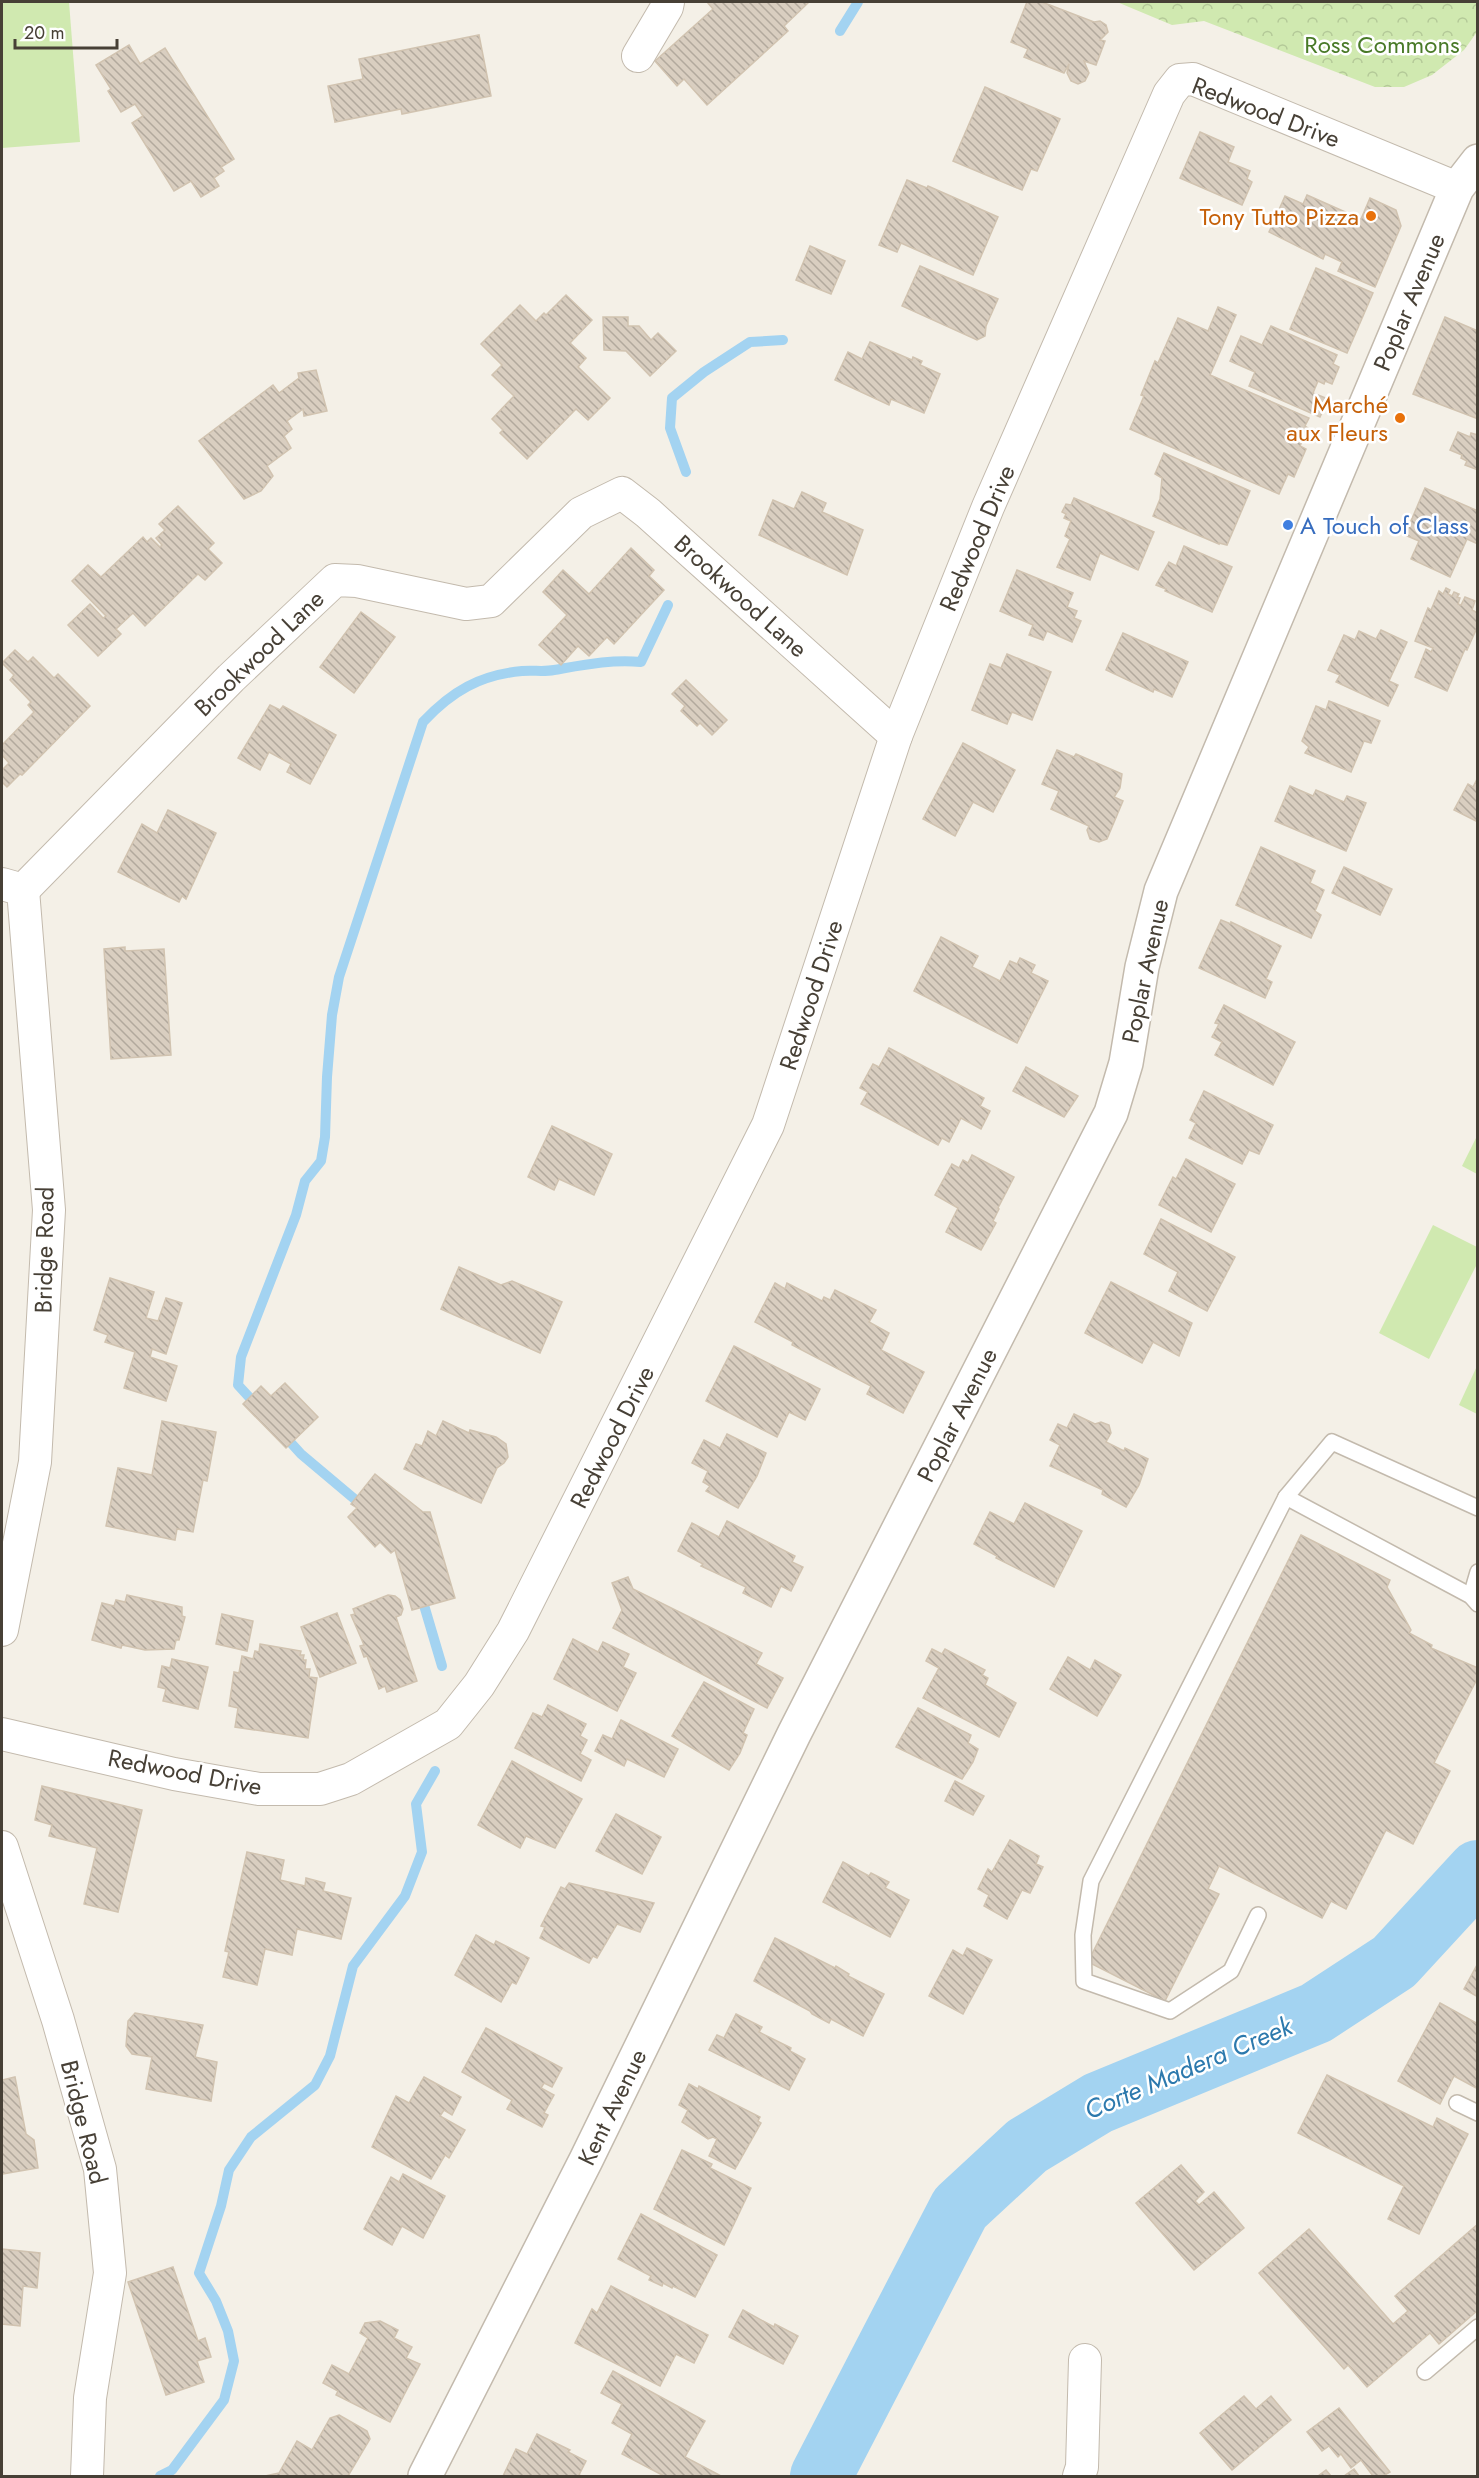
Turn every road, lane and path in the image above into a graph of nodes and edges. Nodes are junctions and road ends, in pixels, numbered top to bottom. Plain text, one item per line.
1 (668, 2) edge
2 (638, 56) dead end
3 (1478, 160) edge
4 (1457, 188) junction
5 (896, 736) junction
6 (12, 887) edge
7 (1286, 1497) junction
8 (1478, 1508) edge
9 (1478, 1572) edge
10 (1474, 1600) edge
11 (2, 1630) edge
12 (2, 1734) edge
13 (794, 1734) joint
14 (2, 1847) edge
15 (1258, 1915) dead end
16 (1457, 2103) dead end
17 (1478, 2113) edge
18 (1478, 2326) edge
19 (1085, 2360) dead end
20 (1425, 2372) dead end
21 (1083, 2473) edge
22 (87, 2476) edge
23 (425, 2476) edge

1 - 2 street
3 - 4 street, Poplar Avenue
4 - 5 street, Redwood Drive
4 - 13 street, Poplar Avenue
5 - 6 street, Brookwood Lane
5 - 12 street, Redwood Drive
6 - 11 street, Bridge Road
7 - 8 lane
7 - 10 lane
7 - 15 lane
9 - 10 lane
13 - 23 street, Kent Avenue
14 - 22 street, Bridge Road
16 - 17 lane
18 - 20 lane
19 - 21 street

